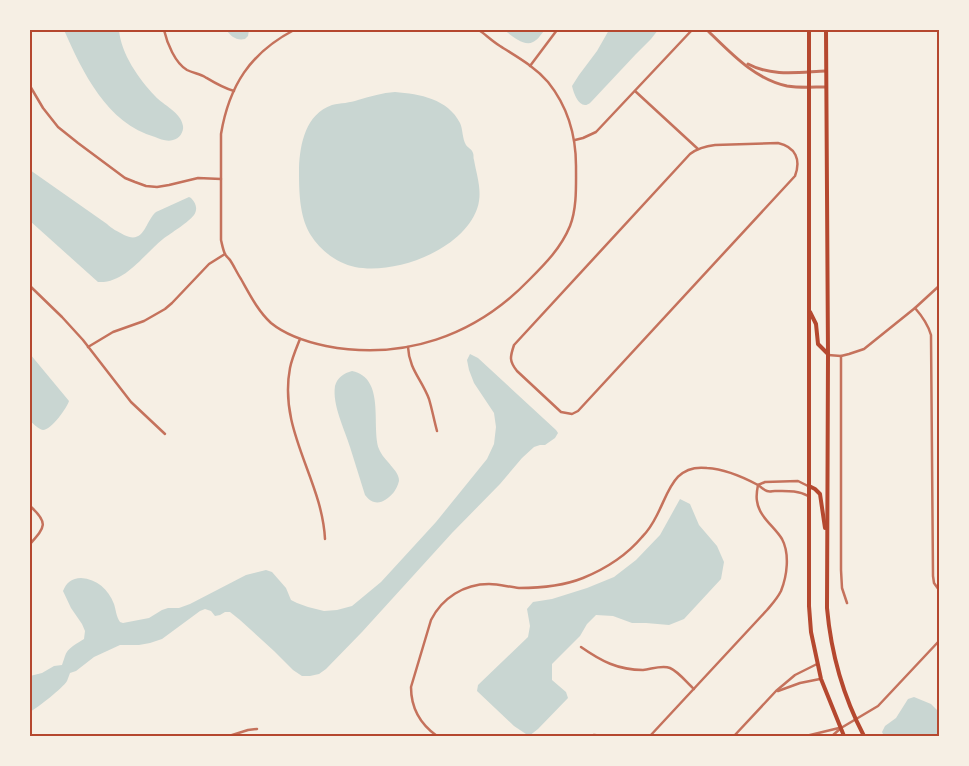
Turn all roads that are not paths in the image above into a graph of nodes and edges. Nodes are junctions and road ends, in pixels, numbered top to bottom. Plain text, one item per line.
1 (164, 30) edge
2 (294, 30) edge
3 (478, 30) edge
4 (557, 30) edge
5 (692, 30) edge
6 (707, 30) edge
7 (809, 30) edge
8 (826, 30) edge
9 (738, 59) junction
10 (530, 66) junction
11 (826, 71) junction
12 (809, 72) junction
13 (30, 86) edge
14 (809, 87) junction
15 (826, 87) junction
16 (634, 90) junction
17 (234, 91) junction
18 (574, 140) junction
19 (698, 149) junction
20 (221, 179) junction
21 (225, 254) junction
22 (30, 286) edge
23 (939, 286) edge
24 (914, 308) junction
25 (809, 310) junction
26 (300, 339) junction
27 (88, 347) junction
28 (408, 347) junction
29 (828, 355) junction
30 (841, 356) junction
31 (436, 431) dead end
32 (165, 434) dead end
33 (758, 485) junction
34 (809, 486) junction
35 (809, 497) junction
36 (30, 506) edge
37 (325, 539) dead end
38 (827, 540) junction
39 (30, 544) edge
40 (939, 590) edge
41 (847, 603) dead end
42 (939, 641) edge
43 (581, 647) dead end
44 (818, 664) junction
45 (821, 679) junction
46 (694, 689) junction
47 (776, 691) junction
48 (855, 720) junction
49 (840, 728) junction
50 (257, 729) dead end
51 (229, 736) edge
52 (437, 736) edge
53 (591, 736) edge
54 (605, 736) edge
55 (650, 736) edge
56 (734, 736) edge
57 (806, 736) edge
58 (832, 736) edge
59 (844, 736) edge
60 (864, 736) edge

1 - 17 street
2 - 17 street
3 - 10 street
4 - 10 street
5 - 16 street
6 - 9 street
7 - 12 main road
8 - 11 main road
9 - 12 street
9 - 14 street
10 - 18 street
11 - 12 street
11 - 15 main road
12 - 14 main road
13 - 20 street
14 - 15 street
14 - 25 main road
15 - 29 main road
16 - 18 street
16 - 19 street
17 - 20 street
18 - 28 street
19 - 19 street
20 - 21 street
21 - 26 street
21 - 27 street
22 - 27 street
23 - 24 street
24 - 30 street
24 - 40 street
25 - 29 main road
25 - 34 main road
26 - 28 street
26 - 37 street
27 - 32 street
28 - 31 street
29 - 30 street
29 - 38 main road
30 - 41 street
33 - 34 street
33 - 35 street
33 - 46 street
33 - 52 street
34 - 35 main road
34 - 38 main road
35 - 44 main road
36 - 39 street
38 - 48 main road
42 - 48 street
43 - 46 street
44 - 45 main road
44 - 47 street
45 - 47 street
45 - 49 main road
46 - 55 street
47 - 56 street
48 - 49 street
48 - 60 main road
49 - 57 street
49 - 58 street
49 - 59 main road
50 - 51 street
53 - 54 street

